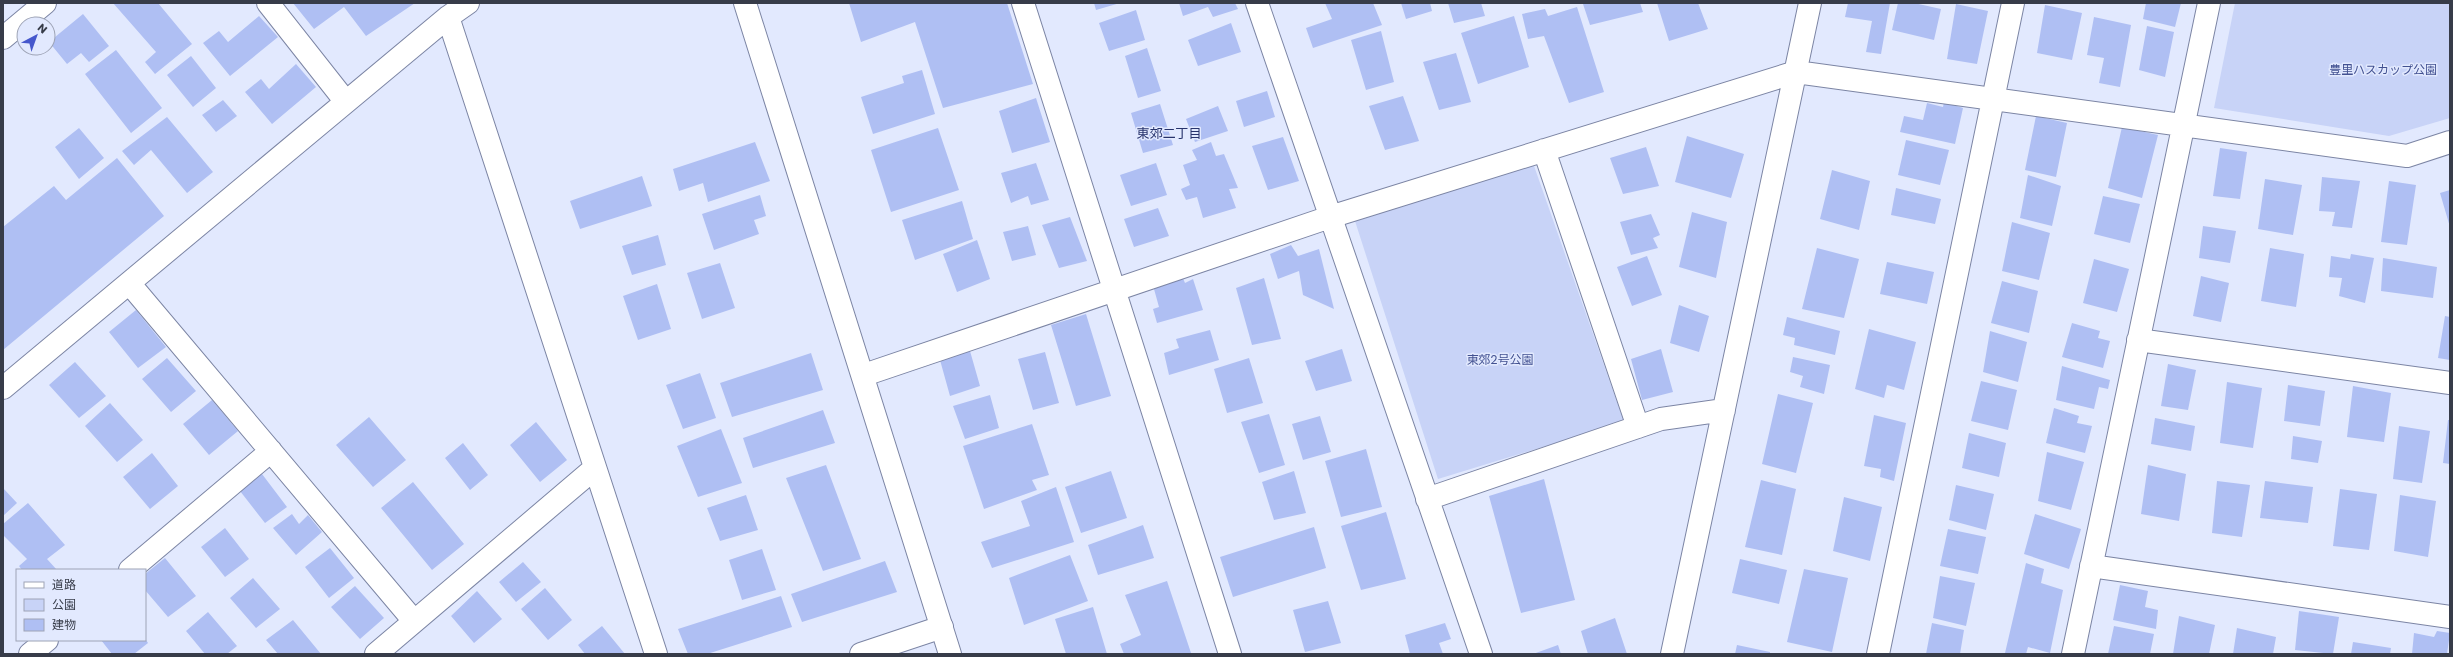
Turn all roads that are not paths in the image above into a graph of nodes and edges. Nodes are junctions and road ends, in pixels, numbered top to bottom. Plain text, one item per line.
1 (45, 3) edge
2 (268, 3) edge
3 (468, 3) edge
4 (745, 3) edge
5 (1023, 3) edge
6 (1256, 3) edge
7 (1810, 3) edge
8 (2013, 3) edge
9 (2209, 3) edge
10 (448, 16) junction
11 (3, 38) edge
12 (1796, 72) junction
13 (1992, 99) junction
14 (346, 102) junction
15 (2183, 125) junction
16 (2450, 142) edge
17 (1544, 150) junction
18 (1330, 216) junction
19 (129, 283) junction
20 (1114, 290) junction
21 (2138, 340) junction
22 (864, 375) junction
23 (2450, 383) edge
24 (3, 388) edge
25 (1724, 410) junction
26 (1638, 427) junction
27 (271, 451) junction
28 (595, 468) junction
29 (1427, 499) junction
30 (2091, 566) junction
31 (131, 569) edge
32 (2450, 617) edge
33 (414, 621) junction
34 (942, 627) junction
35 (45, 641) edge
36 (30, 654) edge
37 (376, 654) edge
38 (656, 654) edge
39 (861, 654) edge
40 (950, 654) edge
41 (1230, 654) edge
42 (1481, 654) edge
43 (1672, 654) edge
44 (1878, 654) edge
45 (2073, 654) edge

1 - 11 street
2 - 14 street
3 - 10 street
4 - 22 street
5 - 20 street
6 - 18 street
7 - 12 street
8 - 13 street
9 - 15 street
10 - 14 street
10 - 28 street
12 - 13 street
12 - 17 street
12 - 25 street
13 - 15 street
13 - 44 street
14 - 19 street
15 - 16 street
15 - 21 street
17 - 18 street
17 - 26 street
18 - 20 street
18 - 29 street
19 - 24 street
19 - 27 street
20 - 22 street
20 - 41 street
21 - 23 street
21 - 30 street
22 - 34 street
25 - 26 street
25 - 43 street
26 - 29 street
27 - 31 street
27 - 33 street
28 - 33 street
28 - 38 street
29 - 42 street
30 - 32 street
30 - 45 street
33 - 37 street
34 - 39 street
34 - 40 street
35 - 36 street

